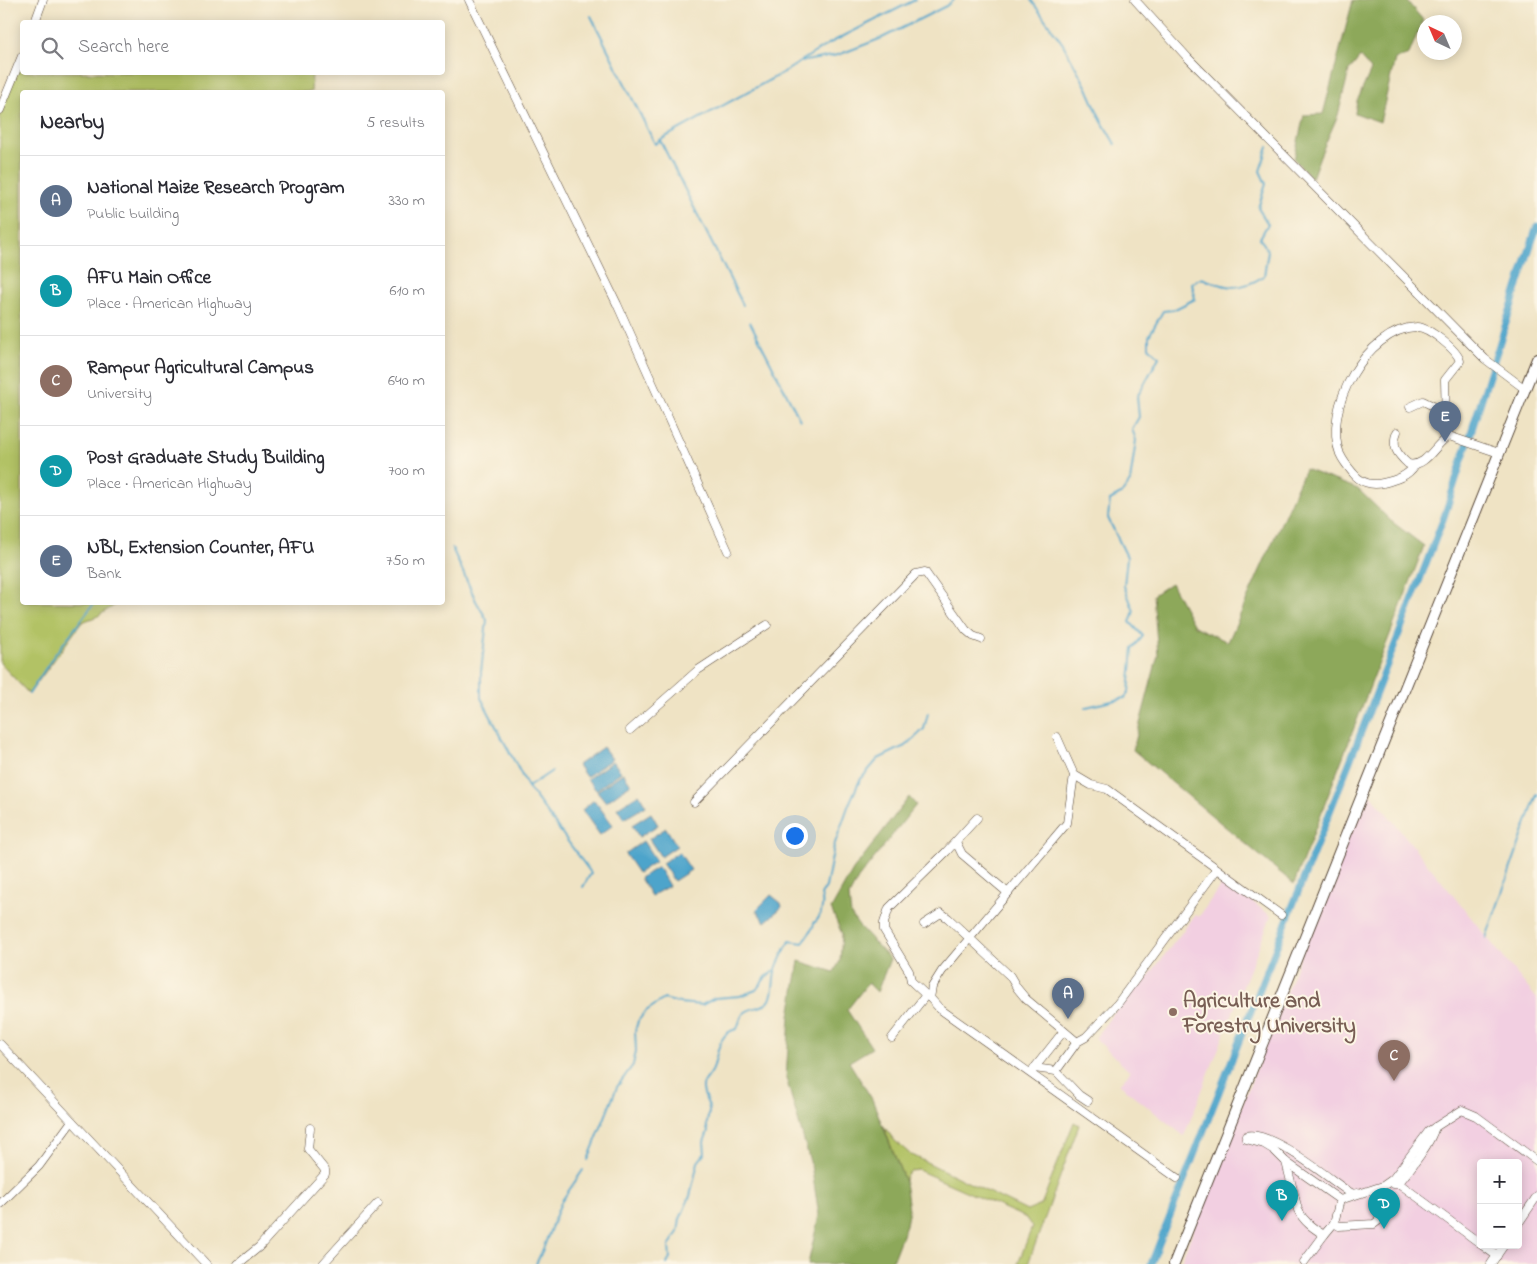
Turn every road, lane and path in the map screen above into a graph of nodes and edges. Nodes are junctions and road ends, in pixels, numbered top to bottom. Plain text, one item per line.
1 (43, 0) edge
2 (469, 0) edge
3 (1136, 0) edge
4 (36, 20) edge
5 (20, 61) edge
6 (0, 110) edge
7 (1537, 359) edge
8 (1525, 389) junction
9 (1410, 407) dead end
10 (1446, 421) junction
11 (1397, 432) dead end
12 (1449, 436) junction
13 (1499, 453) junction
14 (1416, 465) junction
15 (728, 551) dead end
16 (767, 625) dead end
17 (981, 638) dead end
18 (630, 730) dead end
19 (1057, 737) dead end
20 (1074, 775) junction
21 (694, 802) dead end
22 (977, 818) dead end
23 (956, 842) junction
24 (1217, 869) junction
25 (1008, 893) junction
26 (1281, 915) dead end
27 (924, 924) dead end
28 (970, 938) junction
29 (928, 997) junction
30 (1063, 1032) junction
31 (892, 1038) dead end
32 (1077, 1042) junction
33 (0, 1044) edge
34 (1032, 1070) junction
35 (1056, 1070) junction
36 (1088, 1101) dead end
37 (72, 1121) junction
38 (310, 1128) dead end
39 (1537, 1161) edge
40 (1286, 1162) junction
41 (1177, 1178) dead end
42 (1396, 1181) junction
43 (1372, 1190) junction
44 (1364, 1191) junction
45 (1537, 1196) edge
46 (1340, 1200) junction
47 (378, 1203) dead end
48 (0, 1204) edge
49 (1522, 1218) edge
50 (1334, 1223) junction
51 (1324, 1235) junction
52 (1477, 1242) edge
53 (1487, 1249) edge
54 (1501, 1249) edge
55 (1497, 1256) junction
56 (1304, 1262) dead end
57 (204, 1263) edge
58 (238, 1264) edge
59 (323, 1264) edge
60 (1174, 1264) edge
61 (1491, 1264) edge

1 - 4 street
2 - 15 street
3 - 8 street
5 - 6 street
7 - 8 main road
8 - 13 main road
9 - 10 street
10 - 12 street
10 - 14 street
11 - 14 street
12 - 13 street
12 - 14 street
13 - 60 main road
16 - 18 street
17 - 21 street
19 - 20 street
20 - 24 street
20 - 25 street
22 - 23 street
23 - 25 street
23 - 29 street
24 - 26 street
24 - 32 street
25 - 28 street
27 - 28 street
28 - 29 street
28 - 30 street
29 - 31 street
29 - 34 street
30 - 32 street
30 - 34 street
32 - 35 street
33 - 37 street
34 - 35 street
34 - 41 street
35 - 36 street
37 - 48 street
37 - 57 street
38 - 58 street
39 - 42 street
40 - 44 street
40 - 46 street
40 - 51 street
42 - 43 street
42 - 52 street
43 - 44 street
43 - 50 street
44 - 46 street
45 - 49 street
46 - 50 street
47 - 59 street
50 - 51 street
51 - 56 street
53 - 55 street
54 - 55 street
55 - 61 street

